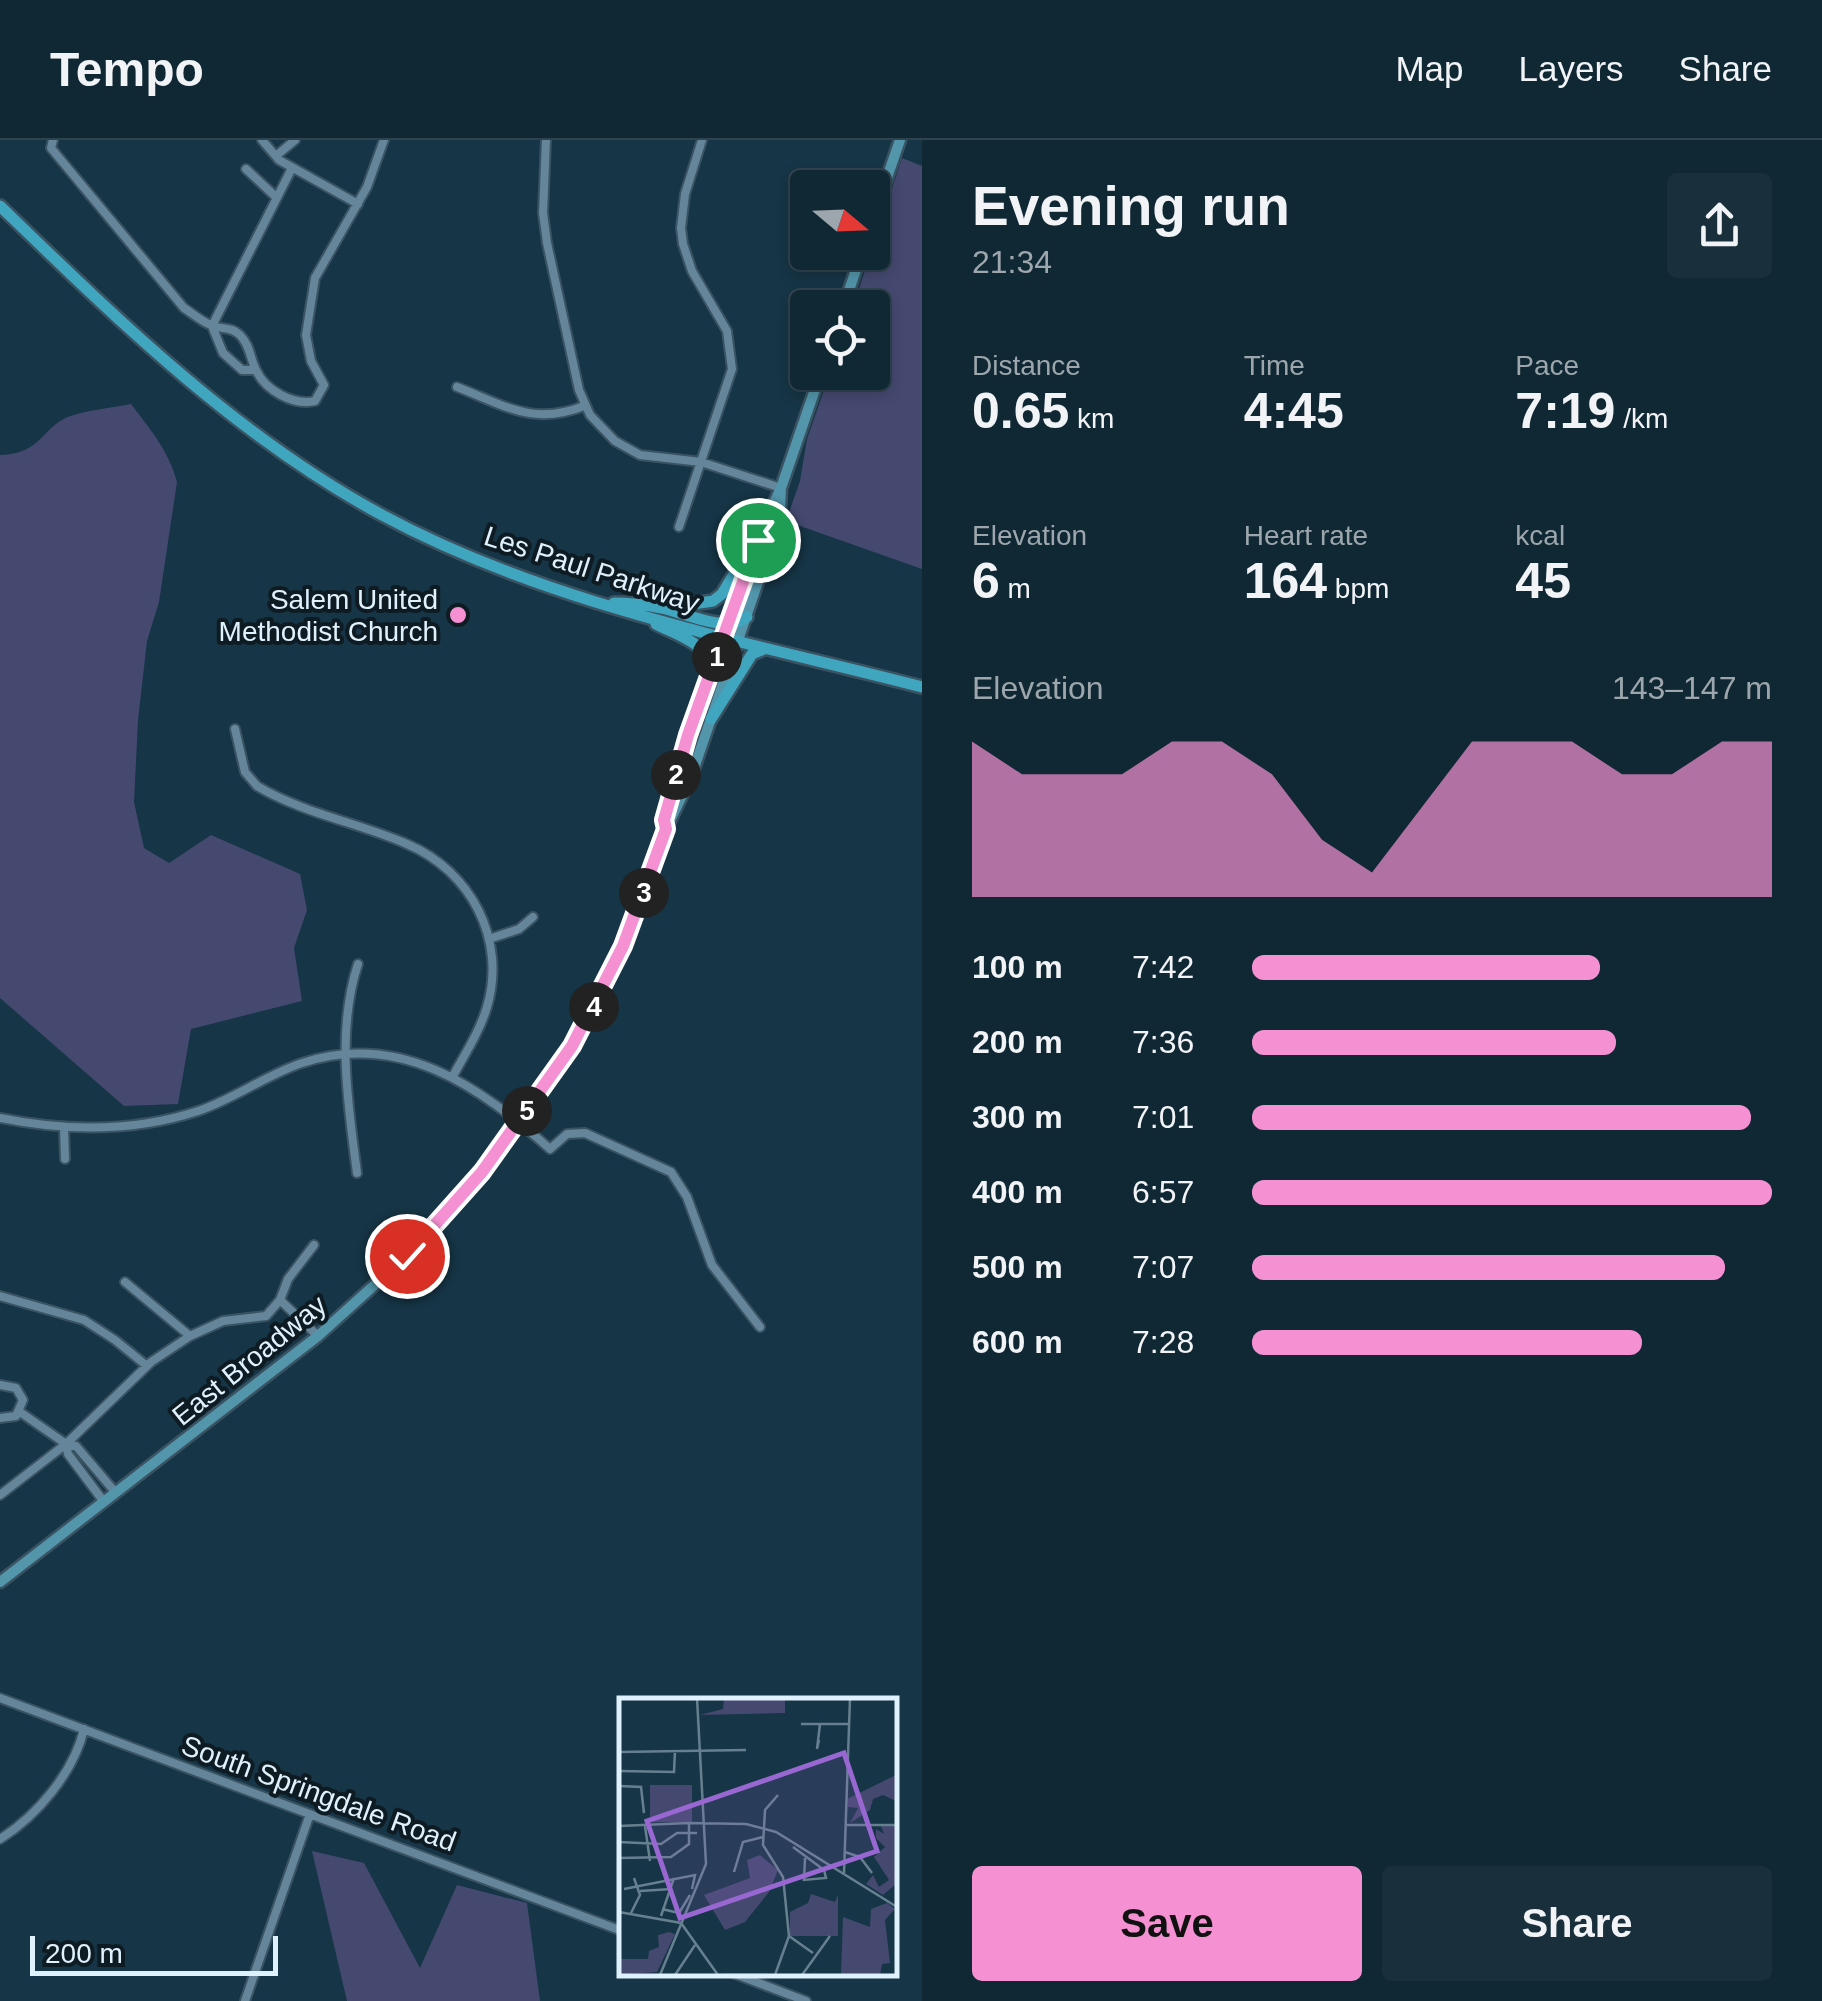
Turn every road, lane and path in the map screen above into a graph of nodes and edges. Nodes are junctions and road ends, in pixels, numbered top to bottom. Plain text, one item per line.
1 (54, 140) edge
2 (262, 140) edge
3 (296, 140) edge
4 (384, 140) edge
5 (546, 140) edge
6 (702, 140) edge
7 (900, 140) edge
8 (276, 156) junction
9 (292, 168) junction
10 (246, 169) dead end
11 (890, 170) edge
12 (276, 196) junction
13 (358, 204) junction
14 (0, 206) edge
15 (212, 326) junction
16 (256, 370) junction
17 (458, 387) dead end
18 (814, 390) edge
19 (584, 406) junction
20 (701, 462) junction
21 (780, 488) junction
22 (765, 522) junction
23 (678, 527) dead end
24 (595, 602) junction
25 (692, 604) dead end
26 (640, 615) junction
27 (747, 617) junction
28 (731, 618) junction
29 (724, 636) junction
30 (739, 640) junction
31 (772, 649) junction
32 (710, 675) junction
33 (922, 688) edge
34 (711, 719) junction
35 (236, 730) dead end
36 (666, 829) junction
37 (533, 916) dead end
38 (489, 939) junction
39 (358, 964) dead end
40 (346, 1054) junction
41 (453, 1076) junction
42 (0, 1118) edge
43 (519, 1122) junction
44 (64, 1127) junction
45 (64, 1159) dead end
46 (357, 1173) dead end
47 (314, 1245) dead end
48 (125, 1282) dead end
49 (0, 1296) edge
50 (280, 1300) junction
51 (760, 1327) dead end
52 (190, 1336) junction
53 (318, 1336) junction
54 (147, 1366) junction
55 (0, 1386) edge
56 (20, 1412) junction
57 (0, 1418) edge
58 (66, 1444) junction
59 (116, 1492) junction
60 (0, 1495) edge
61 (104, 1502) junction
62 (0, 1582) edge
63 (0, 1698) edge
64 (84, 1730) junction
65 (310, 1814) junction
66 (0, 1839) edge
67 (619, 1930) edge
68 (740, 1976) edge
69 (245, 2001) edge
70 (806, 2001) edge

1 - 15 street
2 - 8 street
3 - 8 street
4 - 13 street
5 - 19 street
6 - 20 street
7 - 11 main road
8 - 9 street
9 - 12 street
9 - 13 street
10 - 12 street
12 - 15 street
13 - 16 street
14 - 24 main road, Les Paul Parkway
15 - 16 street
15 - 16 street
17 - 19 street
18 - 21 main road, East Broadway
19 - 20 street
20 - 21 street
20 - 23 street
21 - 22 main road, East Broadway
21 - 27 main road, East Broadway
22 - 25 main road
22 - 28 main road, East Broadway
24 - 26 main road, Les Paul Parkway
24 - 28 main road
26 - 29 main road, Les Paul Parkway
26 - 32 main road
27 - 28 main road
27 - 30 main road, East Broadway
28 - 29 main road, East Broadway
29 - 30 main road, Les Paul Parkway
29 - 32 main road, East Broadway
30 - 31 main road, Les Paul Parkway
30 - 34 main road, East Broadway
31 - 33 main road, Les Paul Parkway
31 - 34 main road
32 - 36 main road, East Broadway
34 - 36 main road, East Broadway
35 - 38 street
36 - 43 main road, East Broadway
37 - 38 street
38 - 41 street
39 - 40 street
40 - 41 street
40 - 44 street
40 - 46 street
41 - 43 street
42 - 44 street
43 - 51 street
43 - 53 main road, East Broadway
44 - 45 street
47 - 50 street
48 - 52 street
49 - 54 street
50 - 52 street, East Broadway
50 - 53 street
52 - 54 street, East Broadway
53 - 59 main road, East Broadway
54 - 58 street, East Broadway
55 - 56 street
56 - 57 street
56 - 58 street
58 - 59 street
58 - 60 street, East Broadway
58 - 61 street
59 - 61 main road, East Broadway
61 - 62 main road, East Broadway
63 - 64 street, South Springdale Road
64 - 65 street, South Springdale Road
64 - 66 street
65 - 67 street, South Springdale Road
65 - 69 street
68 - 70 street

